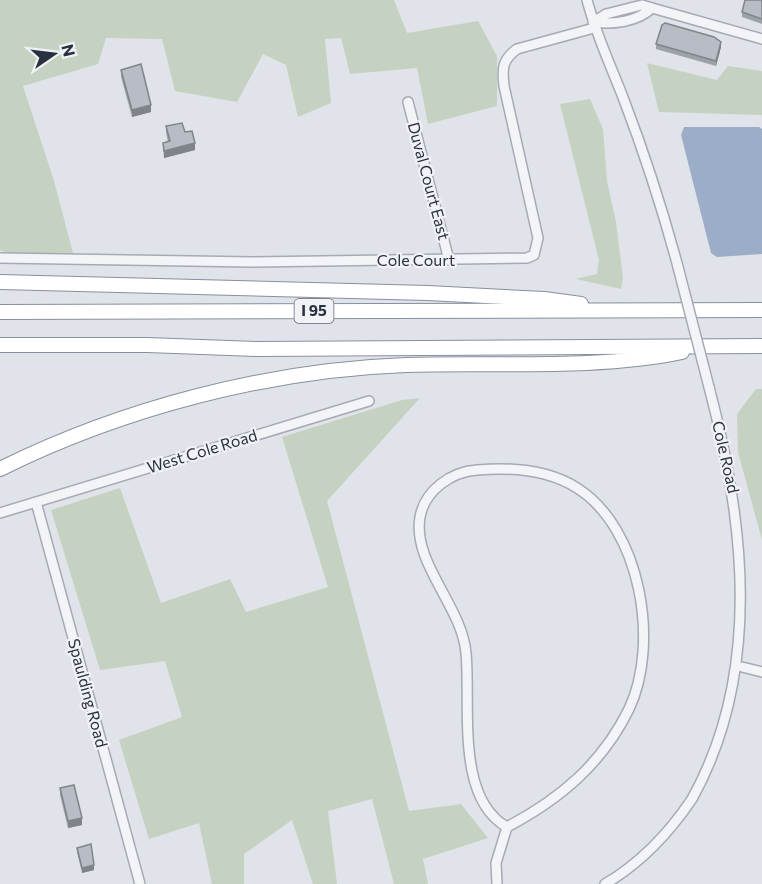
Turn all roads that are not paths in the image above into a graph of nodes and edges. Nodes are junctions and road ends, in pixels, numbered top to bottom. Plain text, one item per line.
1 (587, 0) edge
2 (629, 8) junction
3 (652, 8) junction
4 (632, 18) junction
5 (594, 25) junction
6 (762, 39) edge
7 (408, 102) dead end
8 (0, 258) edge
9 (449, 260) junction
10 (0, 282) edge
11 (762, 310) edge
12 (628, 311) junction
13 (0, 312) edge
14 (0, 345) edge
15 (762, 345) edge
16 (710, 346) junction
17 (369, 401) dead end
18 (0, 469) edge
19 (36, 502) junction
20 (0, 513) edge
21 (742, 667) junction
22 (762, 672) edge
23 (507, 827) junction
24 (140, 884) edge
25 (497, 884) edge
26 (605, 884) edge

1 - 5 street, Cole Road
2 - 3 street
2 - 4 street
2 - 5 street
3 - 4 street
3 - 6 street
4 - 5 street
5 - 9 street, Cole Court
5 - 21 street, Cole Road, bridge
7 - 9 street, Duval Court East
8 - 9 street, Cole Court
10 - 12 highway
11 - 12 highway, I 95
12 - 13 highway, I 95
14 - 16 highway
15 - 16 highway
16 - 18 highway
17 - 19 street, West Cole Road
19 - 20 street, West Cole Road
19 - 24 street, Spaulding Road
21 - 22 street
21 - 26 street, Cole Road
23 - 23 street
23 - 25 street

